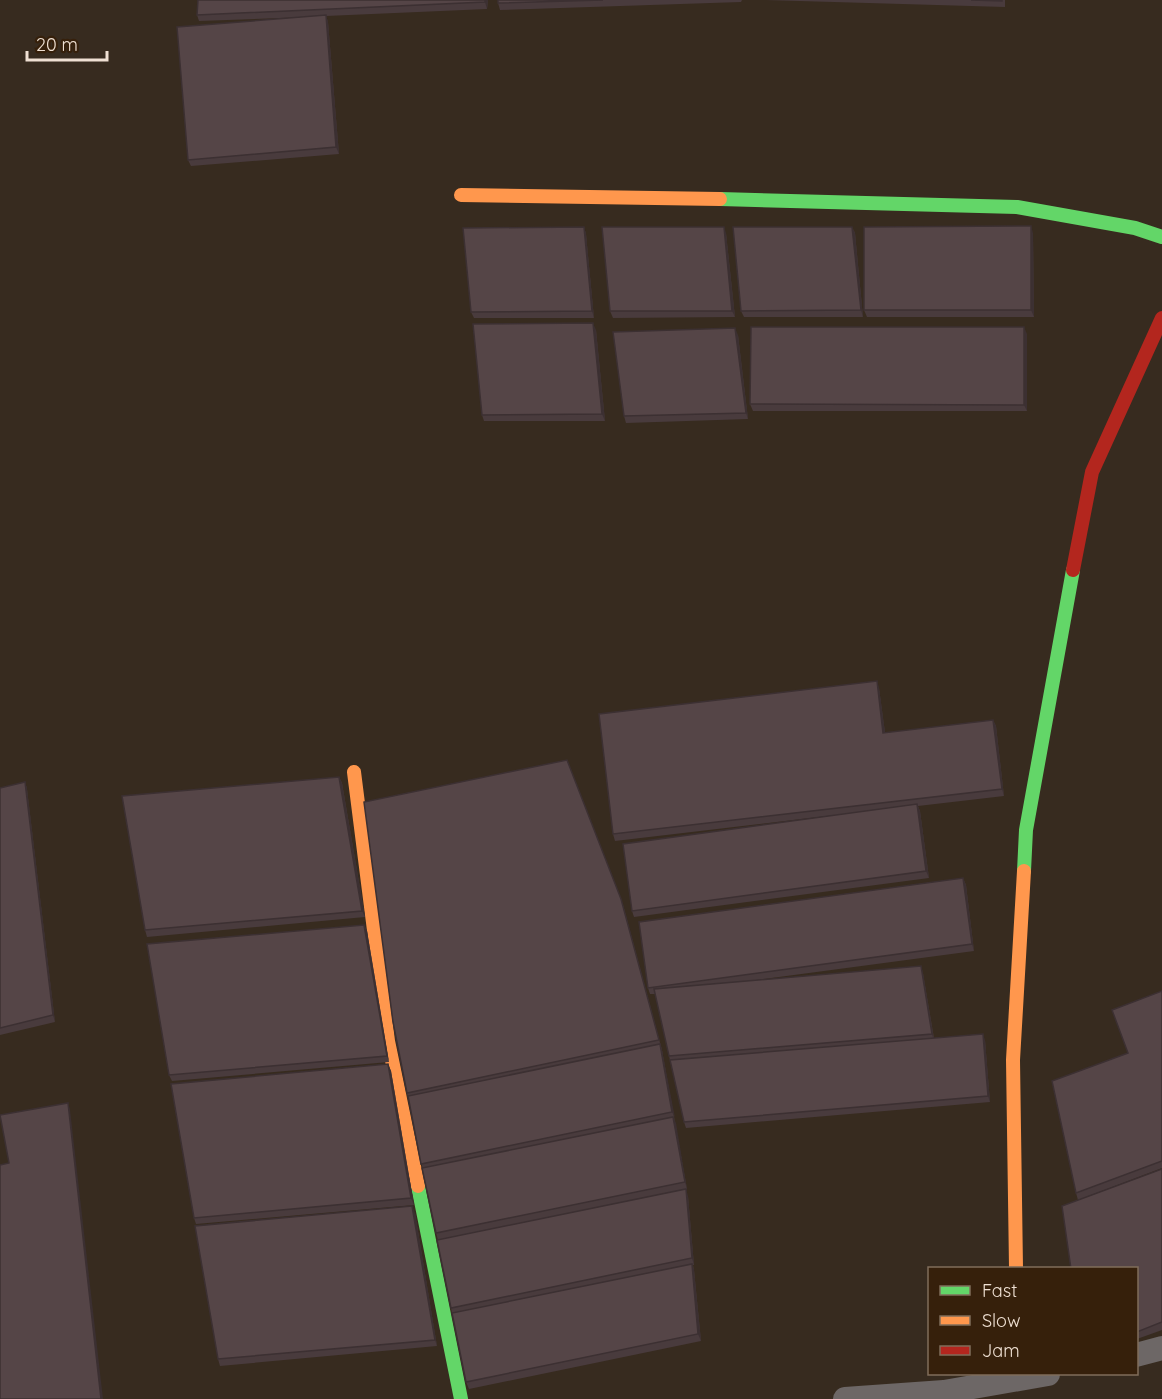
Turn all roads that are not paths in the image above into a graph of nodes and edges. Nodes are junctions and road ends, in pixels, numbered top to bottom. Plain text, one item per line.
1 (460, 195) dead end
2 (1162, 237) edge
3 (1162, 318) edge
4 (354, 772) dead end
5 (1016, 1267) edge
6 (1162, 1348) edge
7 (1138, 1355) edge
8 (967, 1375) edge
9 (1043, 1375) edge
10 (943, 1395) edge
11 (461, 1399) edge
12 (845, 1399) edge

1 - 2 street
3 - 5 street
4 - 11 street
6 - 7 street
8 - 10 street
9 - 10 street
10 - 12 street

